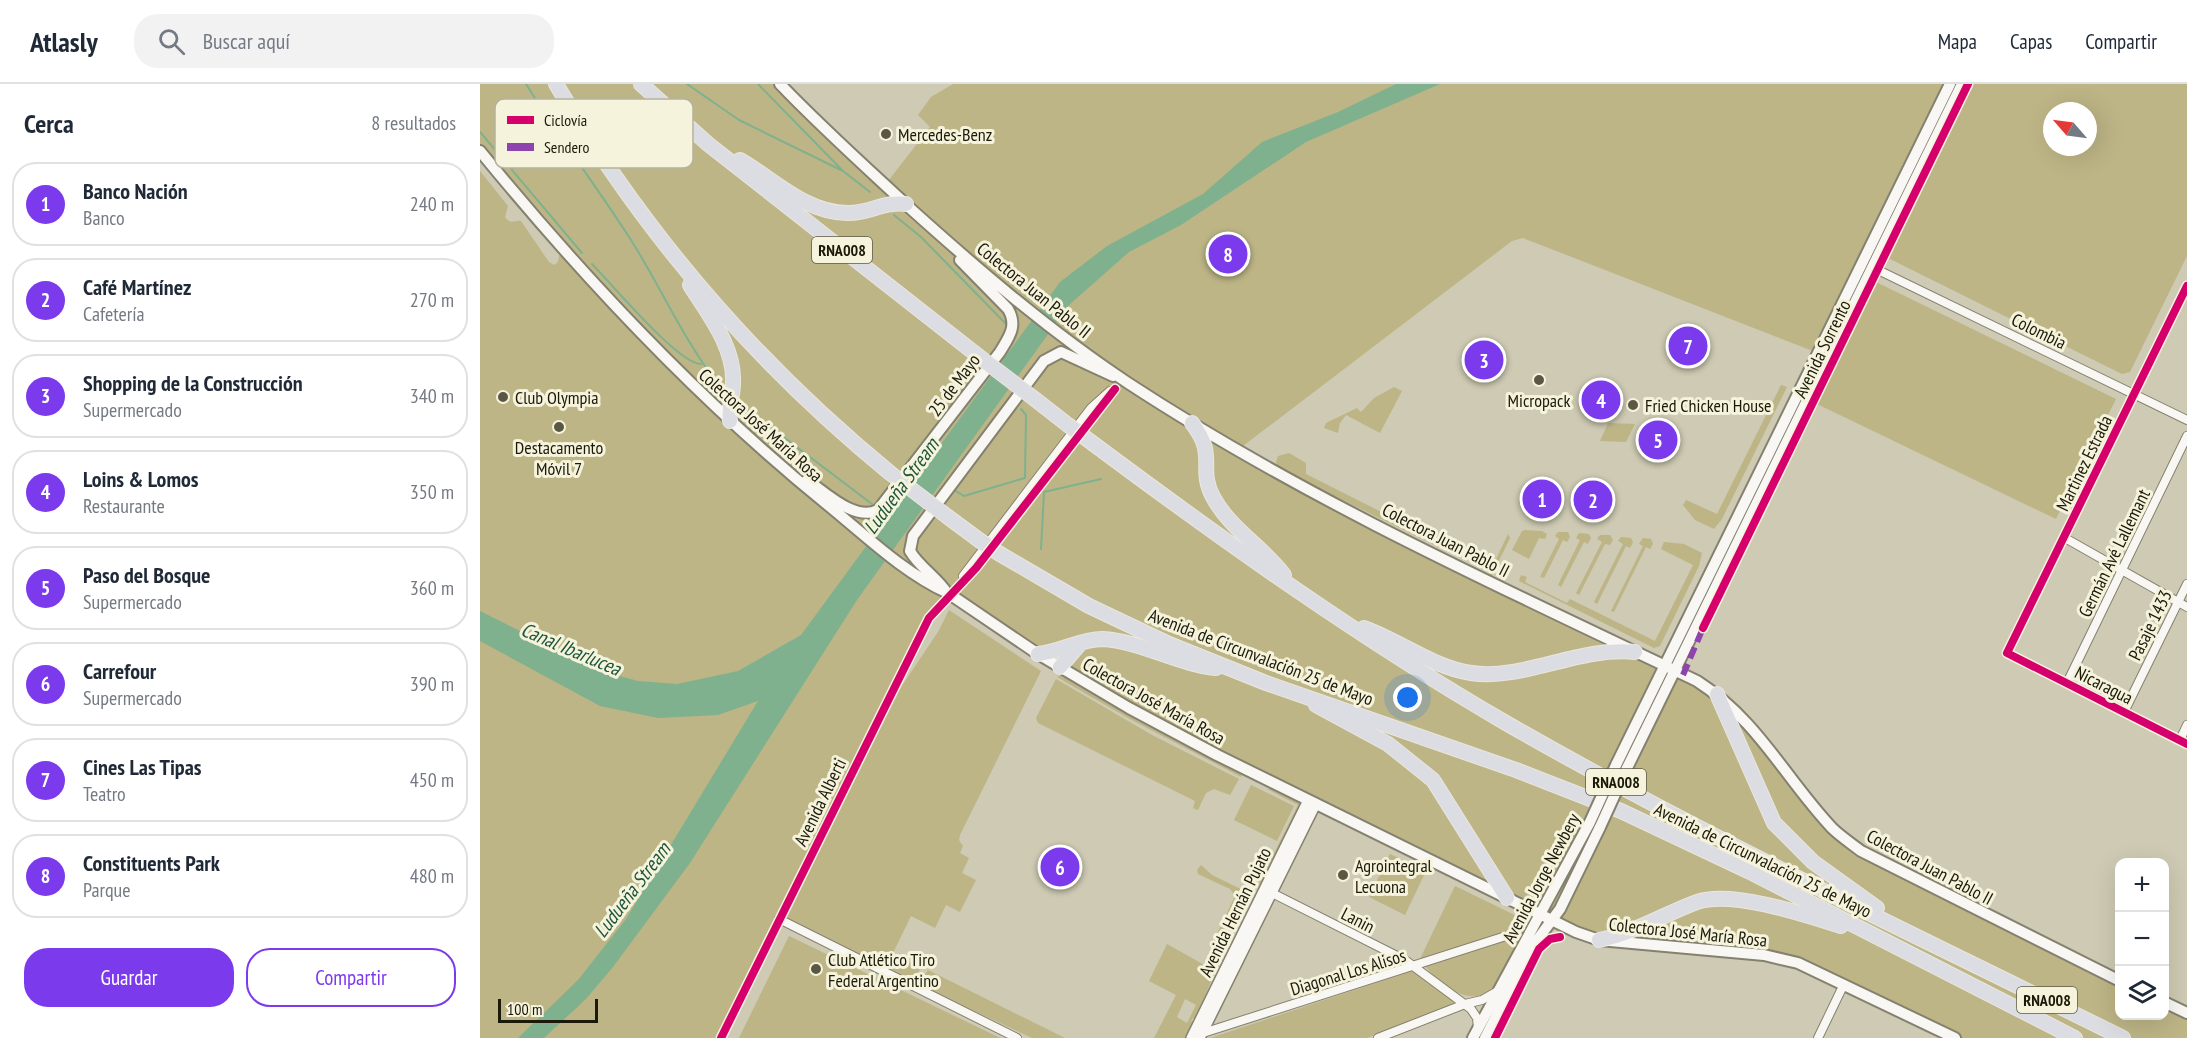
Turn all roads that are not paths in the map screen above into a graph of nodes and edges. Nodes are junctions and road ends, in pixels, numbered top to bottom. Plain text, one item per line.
1 (556, 84) edge
2 (641, 84) edge
3 (780, 84) edge
4 (1950, 84) edge
5 (1962, 84) edge
6 (566, 99) edge
7 (658, 99) edge
8 (693, 131) edge
9 (708, 144) junction
10 (480, 151) edge
11 (612, 168) edge
12 (906, 204) junction
13 (944, 239) junction
14 (671, 252) junction
15 (1878, 270) dead end
16 (2187, 286) edge
17 (1126, 381) junction
18 (2134, 394) junction
19 (2187, 420) edge
20 (730, 421) junction
21 (1192, 423) junction
22 (2187, 436) edge
23 (771, 458) junction
24 (2064, 538) junction
25 (2123, 571) junction
26 (2187, 584) edge
27 (1292, 587) junction
28 (952, 592) junction
29 (2178, 602) junction
30 (2187, 607) edge
31 (1342, 620) junction
32 (1084, 642) junction
33 (1635, 652) junction
34 (2007, 653) joint
35 (1038, 654) junction
36 (1665, 666) junction
37 (1060, 667) junction
38 (1233, 670) junction
39 (1675, 671) junction
40 (2067, 683) junction
41 (1717, 694) junction
42 (1302, 695) junction
43 (2124, 712) junction
44 (2187, 725) edge
45 (2183, 742) edge
46 (1312, 802) junction
47 (1268, 891) junction
48 (1507, 898) junction
49 (1541, 917) junction
50 (779, 919) junction
51 (1552, 922) junction
52 (1899, 927) junction
53 (1509, 935) dead end
54 (1878, 937) junction
55 (1599, 940) junction
56 (1416, 967) junction
57 (2115, 978) edge
58 (1844, 984) junction
59 (1500, 989) junction
60 (1465, 1004) junction
61 (2169, 1004) edge
62 (2187, 1013) edge
63 (1197, 1035) edge
64 (1479, 1035) edge
65 (721, 1038) edge
66 (1017, 1038) edge
67 (1378, 1038) edge
68 (1818, 1038) edge
69 (1955, 1038) edge
70 (2075, 1038) edge
71 (2123, 1038) edge

1 - 6 highway, Avenida de Circunvalación 25 de Mayo / RNA008
2 - 7 highway, Avenida de Circunvalación 25 de Mayo / RNA008
3 - 12 main road, Colectora Juan Pablo II
4 - 36 main road, Avenida Sorrento
5 - 39 main road, Avenida Sorrento
8 - 9 highway, Avenida de Circunvalación 25 de Mayo / RNA008
9 - 12 highway
9 - 27 highway, Avenida de Circunvalación 25 de Mayo / RNA008, bridge
10 - 20 main road, Colectora José María Rosa
11 - 14 highway, Avenida de Circunvalación 25 de Mayo / RNA008
12 - 13 main road, Colectora Juan Pablo II
13 - 17 main road, Colectora Juan Pablo II
13 - 23 main road, 25 de Mayo
14 - 20 highway
14 - 38 highway, Avenida de Circunvalación 25 de Mayo / RNA008, bridge
15 - 18 street, Colombia
16 - 18 street, Martinez Estrada
17 - 21 main road, Colectora Juan Pablo II
17 - 28 street, Avenida Alberti
17 - 28 main road
18 - 19 street, Colombia
18 - 24 street, Martinez Estrada
20 - 23 main road, Colectora José María Rosa
21 - 27 highway
21 - 33 main road, Colectora Juan Pablo II
22 - 25 street, Germán Avé Lallemant
23 - 28 main road, Colectora José María Rosa
24 - 25 street
24 - 34 street, Martinez Estrada
25 - 29 street
25 - 40 street, Germán Avé Lallemant
26 - 29 street, Pasaje 1433
27 - 31 highway, Avenida de Circunvalación 25 de Mayo / RNA008
28 - 35 main road, Colectora José María Rosa
28 - 50 street, Avenida Alberti
29 - 30 street
29 - 43 street, Pasaje 1433
31 - 33 highway
31 - 52 highway, Avenida de Circunvalación 25 de Mayo / RNA008
32 - 35 highway
32 - 37 highway
32 - 38 highway
33 - 36 main road, Colectora Juan Pablo II
34 - 40 street, Nicaragua
35 - 37 main road, Colectora José María Rosa
36 - 39 main road, Colectora Juan Pablo II
36 - 49 main road, Avenida Jorge Newbery, bridge
37 - 46 main road, Colectora José María Rosa
38 - 42 highway, Avenida de Circunvalación 25 de Mayo / RNA008
39 - 41 main road, Colectora Juan Pablo II
39 - 51 main road, Avenida Jorge Newbery, bridge
40 - 43 street, Nicaragua
41 - 52 highway
41 - 57 main road, Colectora Juan Pablo II
42 - 48 highway
42 - 54 highway, Avenida de Circunvalación 25 de Mayo / RNA008
43 - 45 street, Nicaragua
44 - 45 street
46 - 47 street, Avenida Hernán Pujato
46 - 48 main road, Colectora José María Rosa
47 - 56 street, Lanin
47 - 63 street, Avenida Hernán Pujato
48 - 49 main road, Colectora José María Rosa
49 - 51 main road, Colectora José María Rosa
49 - 59 main road, Avenida Jorge Newbery
50 - 65 street, Avenida Alberti
50 - 66 street
51 - 55 main road, Colectora José María Rosa
51 - 64 main road, Avenida Jorge Newbery
52 - 71 highway, Avenida de Circunvalación 25 de Mayo / RNA008
53 - 56 street, Diagonal Los Alisos
54 - 55 highway
54 - 70 highway, Avenida de Circunvalación 25 de Mayo / RNA008
55 - 58 main road, Colectora José María Rosa
56 - 60 street, Lanin
56 - 63 street, Diagonal Los Alisos
58 - 68 street
58 - 69 main road, Colectora José María Rosa
59 - 60 street
59 - 64 main road, Avenida Jorge Newbery
60 - 64 street
60 - 67 street
61 - 62 main road

